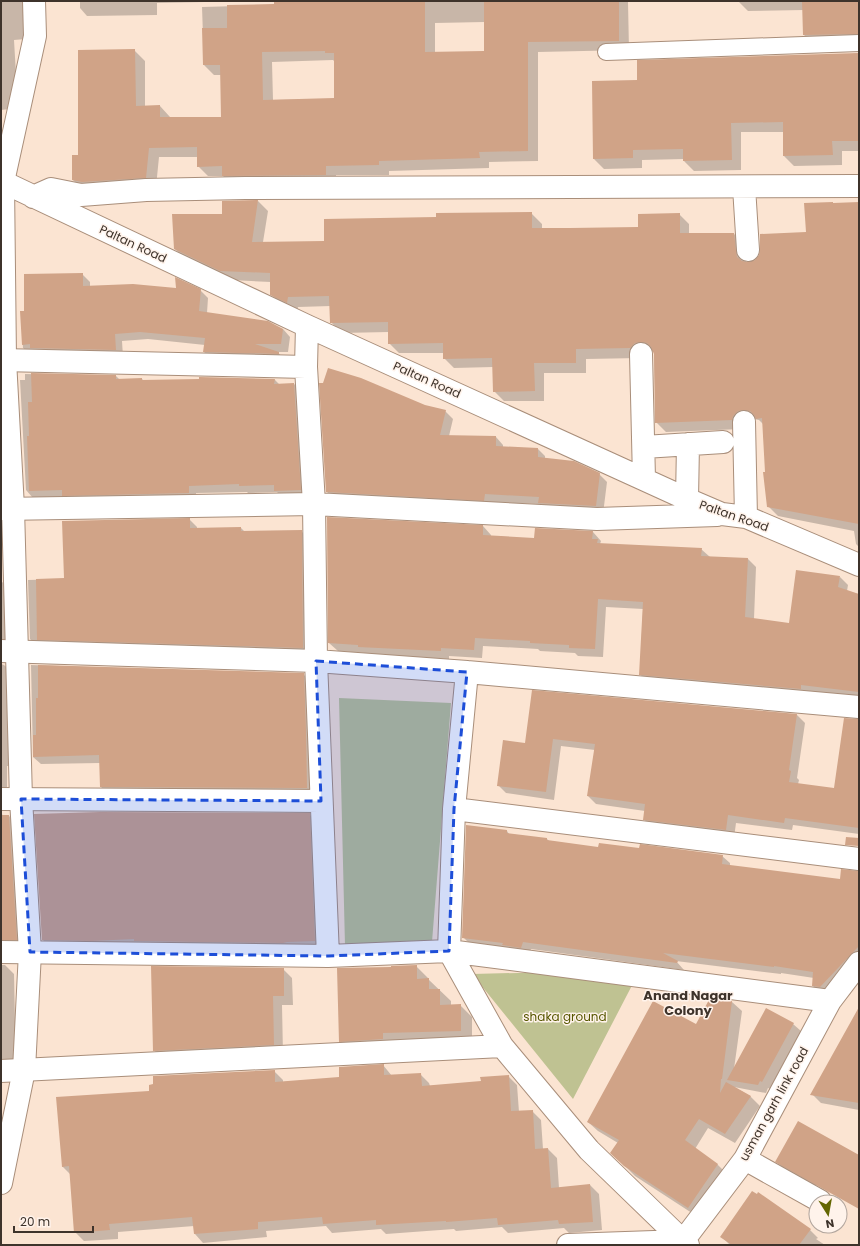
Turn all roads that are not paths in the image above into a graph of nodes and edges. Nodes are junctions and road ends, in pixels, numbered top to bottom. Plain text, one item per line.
1 (34, 1) edge
2 (859, 43) edge
3 (606, 52) dead end
4 (2, 182) edge
5 (859, 186) edge
6 (744, 187) junction
7 (33, 197) junction
8 (748, 250) dead end
9 (307, 326) junction
10 (640, 354) dead end
11 (3, 360) edge
12 (306, 367) junction
13 (744, 422) dead end
14 (723, 442) dead end
15 (688, 444) junction
16 (644, 446) junction
17 (644, 479) junction
18 (687, 499) junction
19 (314, 504) junction
20 (7, 509) edge
21 (722, 514) junction
22 (746, 517) junction
23 (859, 566) edge
24 (9, 651) edge
25 (316, 661) junction
26 (467, 672) junction
27 (859, 707) edge
28 (11, 799) edge
29 (321, 801) junction
30 (454, 810) junction
31 (859, 859) edge
32 (449, 951) junction
33 (1, 952) edge
34 (30, 952) junction
35 (328, 956) junction
36 (859, 963) edge
37 (830, 1001) junction
38 (502, 1046) junction
39 (24, 1070) junction
40 (1, 1071) edge
41 (745, 1159) junction
42 (1, 1183) edge
43 (808, 1194) edge
44 (686, 1243) edge
45 (568, 1245) edge

1 - 4 street
2 - 3 lane
4 - 7 street, Paltan Road
4 - 11 street
5 - 6 street
6 - 7 street
6 - 8 street
7 - 9 street, Paltan Road
9 - 12 street
9 - 17 street, Paltan Road
10 - 16 street
11 - 12 street
11 - 20 street
12 - 19 street
13 - 22 street
14 - 15 street
15 - 16 street
15 - 18 street
16 - 17 street
17 - 18 street, Paltan Road
18 - 21 street, Paltan Road
19 - 20 street
19 - 21 street
19 - 25 street
20 - 24 street
21 - 22 street, Paltan Road
22 - 23 street, Paltan Road
24 - 25 street
24 - 28 street
25 - 26 street
25 - 29 street
26 - 27 street
26 - 30 street
28 - 29 street
28 - 34 street
29 - 35 street
30 - 31 street
30 - 32 street
32 - 35 street
32 - 37 street
32 - 38 street
33 - 34 street
34 - 35 street
34 - 39 street
36 - 37 street, usman garh link road
37 - 41 street, usman garh link road
38 - 39 street
38 - 44 street
39 - 40 street
39 - 42 street
41 - 43 street
41 - 44 street, usman garh link road
44 - 45 street

